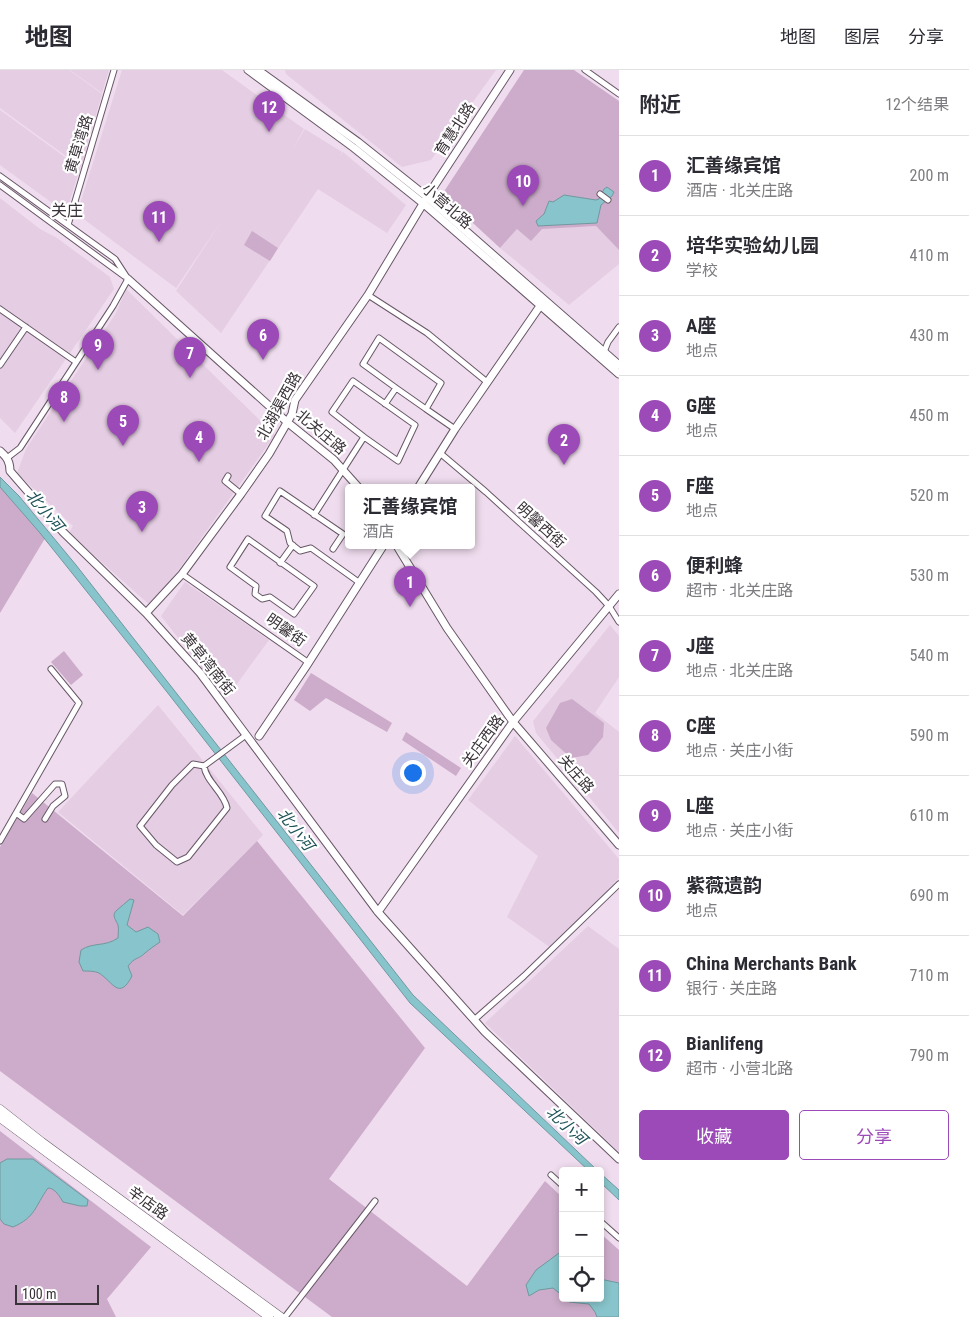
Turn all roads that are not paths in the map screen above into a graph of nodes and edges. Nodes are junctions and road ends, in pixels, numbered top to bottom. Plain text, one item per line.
1 (114, 70) edge
2 (510, 70) edge
3 (585, 70) edge
4 (254, 71) edge
5 (619, 94) edge
6 (0, 176) edge
7 (0, 186) edge
8 (600, 194) dead end
9 (425, 200) junction
10 (608, 200) dead end
11 (68, 225) junction
12 (128, 279) junction
13 (368, 294) junction
14 (540, 306) junction
15 (0, 309) edge
16 (26, 327) junction
17 (619, 327) edge
18 (604, 352) junction
19 (76, 362) junction
20 (0, 365) edge
21 (619, 365) edge
22 (619, 374) edge
23 (487, 382) junction
24 (396, 388) junction
25 (385, 404) junction
26 (426, 408) junction
27 (287, 422) junction
28 (456, 429) junction
29 (364, 437) junction
30 (0, 451) edge
31 (440, 453) junction
32 (7, 458) junction
33 (344, 471) junction
34 (228, 476) dead end
35 (355, 484) edge
36 (421, 484) edge
37 (241, 494) junction
38 (314, 515) junction
39 (293, 545) junction
40 (333, 549) dead end
41 (381, 549) edge
42 (399, 549) edge
43 (280, 563) junction
44 (182, 574) junction
45 (360, 582) junction
46 (619, 594) edge
47 (609, 606) junction
48 (146, 613) junction
49 (619, 622) edge
50 (308, 663) junction
51 (51, 669) dead end
52 (513, 722) junction
53 (246, 735) junction
54 (259, 736) dead end
55 (204, 766) junction
56 (16, 813) junction
57 (44, 819) dead end
58 (0, 841) edge
59 (619, 845) edge
60 (619, 884) edge
61 (378, 912) junction
62 (474, 1020) junction
63 (0, 1109) edge
64 (0, 1118) edge
65 (619, 1159) edge
66 (551, 1175) dead end
67 (559, 1182) edge
68 (375, 1201) dead end
69 (604, 1225) edge
70 (619, 1238) edge
71 (269, 1317) edge
72 (281, 1317) edge
73 (285, 1317) edge

1 - 11 street, 黄草湾路
2 - 9 street, 育慧北路
3 - 5 street
4 - 9 street, 小营北路
6 - 11 street
7 - 12 street
8 - 10 street
9 - 13 street, 北湖渠西路
9 - 14 street, 小营北路
9 - 18 street, 小营北路
11 - 12 street
12 - 19 street
12 - 27 street, 北关庄路
13 - 23 street
13 - 27 street, 北湖渠西路
14 - 22 street, 小营北路
14 - 23 street
15 - 16 street
16 - 19 street
16 - 20 street
17 - 18 street
18 - 21 street, 小营北路
19 - 32 street
23 - 28 street
24 - 25 street
24 - 26 street
24 - 26 street
25 - 29 street
25 - 29 street
26 - 28 street
27 - 33 street, 北关庄路
27 - 37 street, 北湖渠西路
28 - 31 street
29 - 33 street
30 - 32 street, 黄草湾南街
31 - 36 street
31 - 47 street, 明馨西街
32 - 48 street, 黄草湾南街
33 - 35 street, 北关庄路
33 - 38 street
34 - 37 street
37 - 44 street, 北湖渠西路
38 - 39 street
38 - 40 street
39 - 43 street
39 - 45 street
41 - 45 street, 明馨街
42 - 52 street
43 - 43 street
44 - 48 street, 北湖渠西路
44 - 50 street, 明馨街
45 - 50 street, 明馨街
46 - 47 street, 关庄西路
47 - 49 street, 明馨西街
47 - 52 street, 关庄西路
48 - 53 street, 黄草湾南街
50 - 54 street
51 - 56 street
52 - 59 street, 关庄路
52 - 61 street, 关庄西路
53 - 55 street
53 - 61 street, 黄草湾南街
55 - 55 street
56 - 57 street
56 - 58 street
60 - 62 street
61 - 62 street, 黄草湾南街
62 - 65 street, 黄草湾南街
63 - 72 main road, 辛店路
64 - 71 main road, 辛店路
66 - 67 street
68 - 73 street
69 - 70 street

